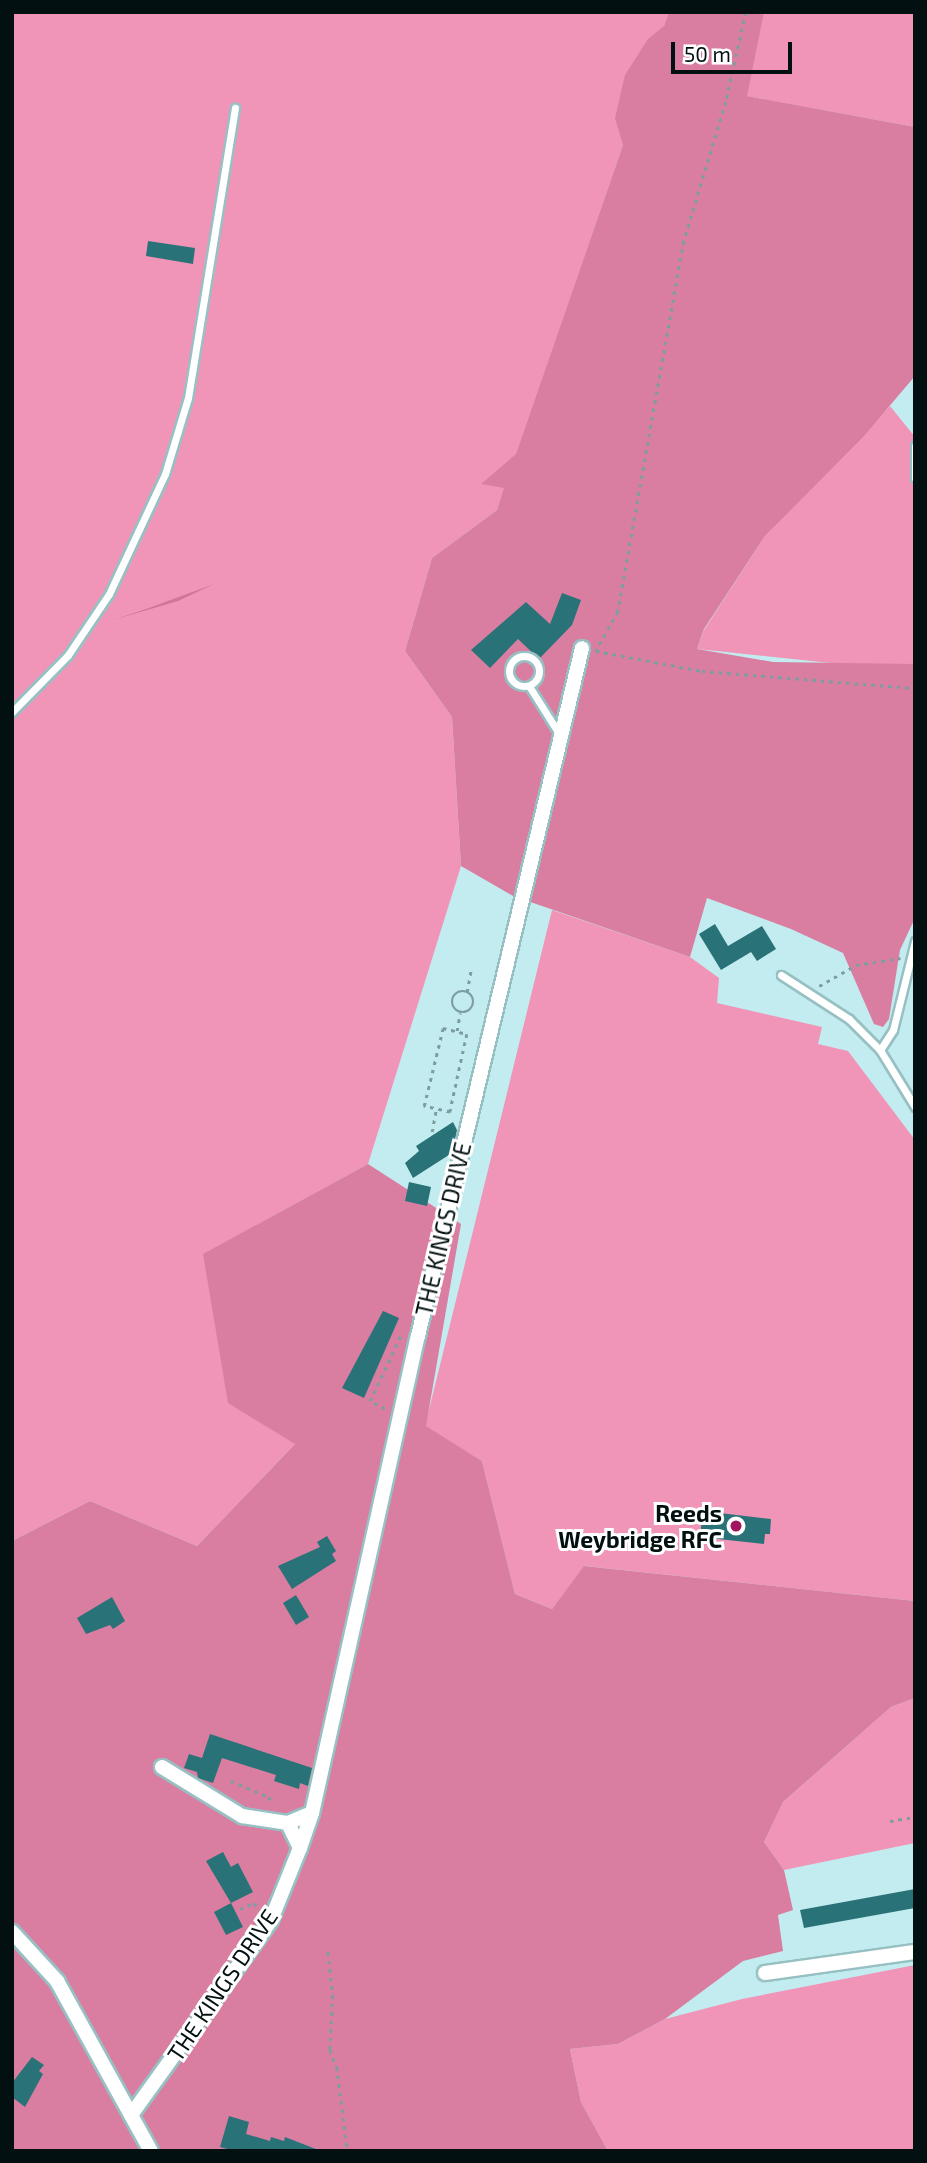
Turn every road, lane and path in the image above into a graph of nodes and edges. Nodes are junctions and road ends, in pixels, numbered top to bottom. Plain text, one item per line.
1 (746, 12) edge
2 (235, 108) dead end
3 (915, 446) edge
4 (915, 478) edge
5 (582, 648) dead end
6 (529, 686) junction
7 (915, 688) edge
8 (12, 712) edge
9 (560, 735) junction
10 (915, 941) edge
11 (910, 957) junction
12 (471, 969) dead end
13 (781, 975) dead end
14 (467, 992) junction
15 (809, 993) junction
16 (460, 1013) junction
17 (457, 1032) junction
18 (880, 1050) junction
19 (915, 1107) edge
20 (436, 1109) junction
21 (432, 1132) dead end
22 (418, 1336) junction
23 (400, 1417) junction
24 (162, 1768) dead end
25 (231, 1781) dead end
26 (312, 1813) junction
27 (915, 1817) edge
28 (890, 1821) dead end
29 (282, 1823) junction
30 (300, 1848) junction
31 (240, 1909) dead end
32 (271, 1920) junction
33 (12, 1932) edge
34 (328, 1952) dead end
35 (915, 1952) edge
36 (765, 1973) dead end
37 (131, 2115) junction
38 (347, 2147) dead end
39 (151, 2151) edge

1 - 7 path
2 - 8 lane
3 - 4 lane
5 - 9 street, THE KINGS DRIVE
6 - 6 lane
6 - 9 lane
9 - 22 street, THE KINGS DRIVE
10 - 11 lane
11 - 15 path
11 - 18 lane
12 - 14 path
13 - 15 lane
14 - 16 path
14 - 16 path
15 - 18 lane
16 - 17 path
17 - 20 path
17 - 20 path
18 - 19 lane
20 - 21 path
22 - 23 street, THE KINGS DRIVE
22 - 23 path
23 - 26 street, THE KINGS DRIVE
24 - 29 street
25 - 29 path
26 - 29 street
26 - 30 street, THE KINGS DRIVE
27 - 28 path
29 - 30 street
30 - 32 street, THE KINGS DRIVE
31 - 32 path
32 - 37 street, THE KINGS DRIVE
33 - 37 street
34 - 38 path
35 - 36 street
37 - 39 street

